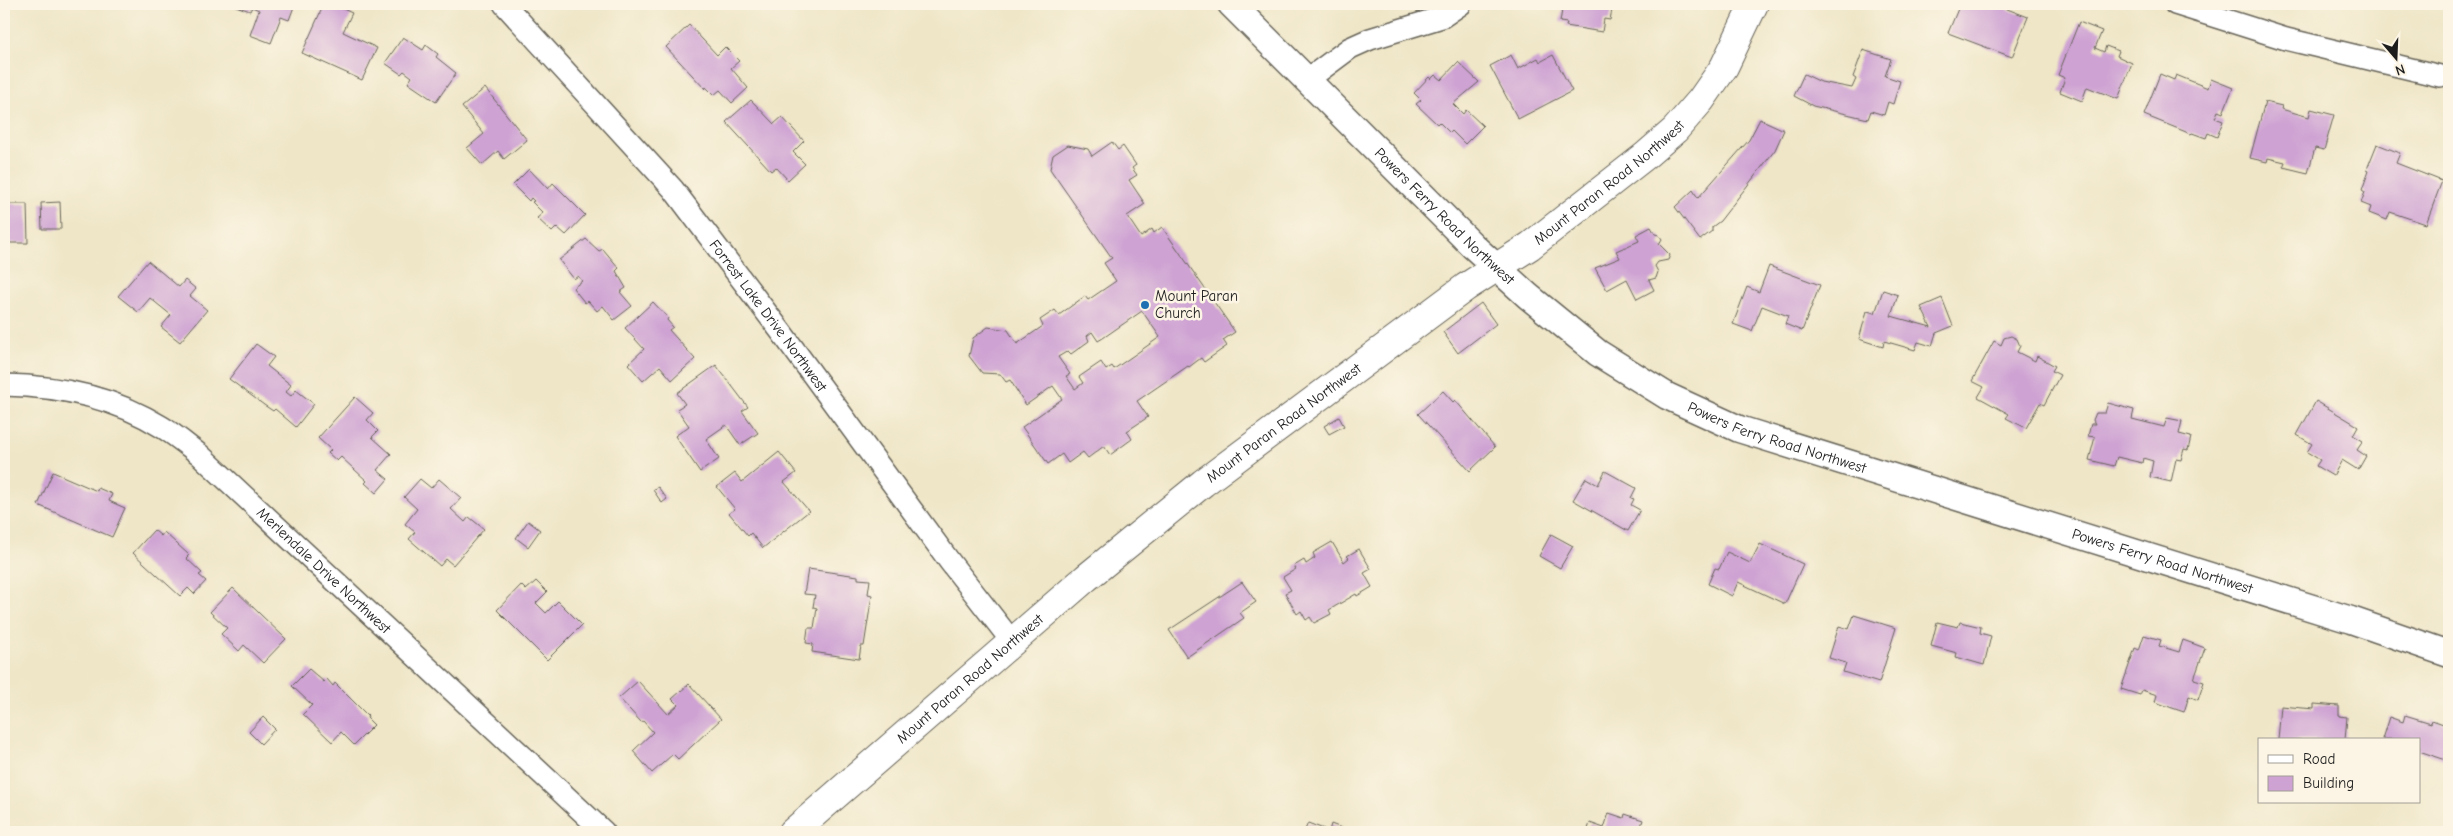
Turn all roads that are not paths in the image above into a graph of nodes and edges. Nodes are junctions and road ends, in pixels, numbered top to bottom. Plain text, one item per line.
1 (504, 4) edge
2 (1231, 4) edge
3 (1460, 4) edge
4 (1754, 4) edge
5 (2175, 4) edge
6 (2440, 76) dead end
7 (1307, 80) junction
8 (1496, 267) junction
9 (4, 385) edge
10 (1013, 643) junction
11 (2449, 654) edge
12 (604, 832) edge
13 (792, 832) edge

1 - 10 street, Forrest Lake Drive Northwest
2 - 7 street, Powers Ferry Road Northwest
3 - 7 street
4 - 8 main road, Mount Paran Road Northwest
5 - 6 street
7 - 8 street, Powers Ferry Road Northwest
8 - 10 main road, Mount Paran Road Northwest
8 - 11 street, Powers Ferry Road Northwest
9 - 12 street, Merlendale Drive Northwest
10 - 13 main road, Mount Paran Road Northwest

